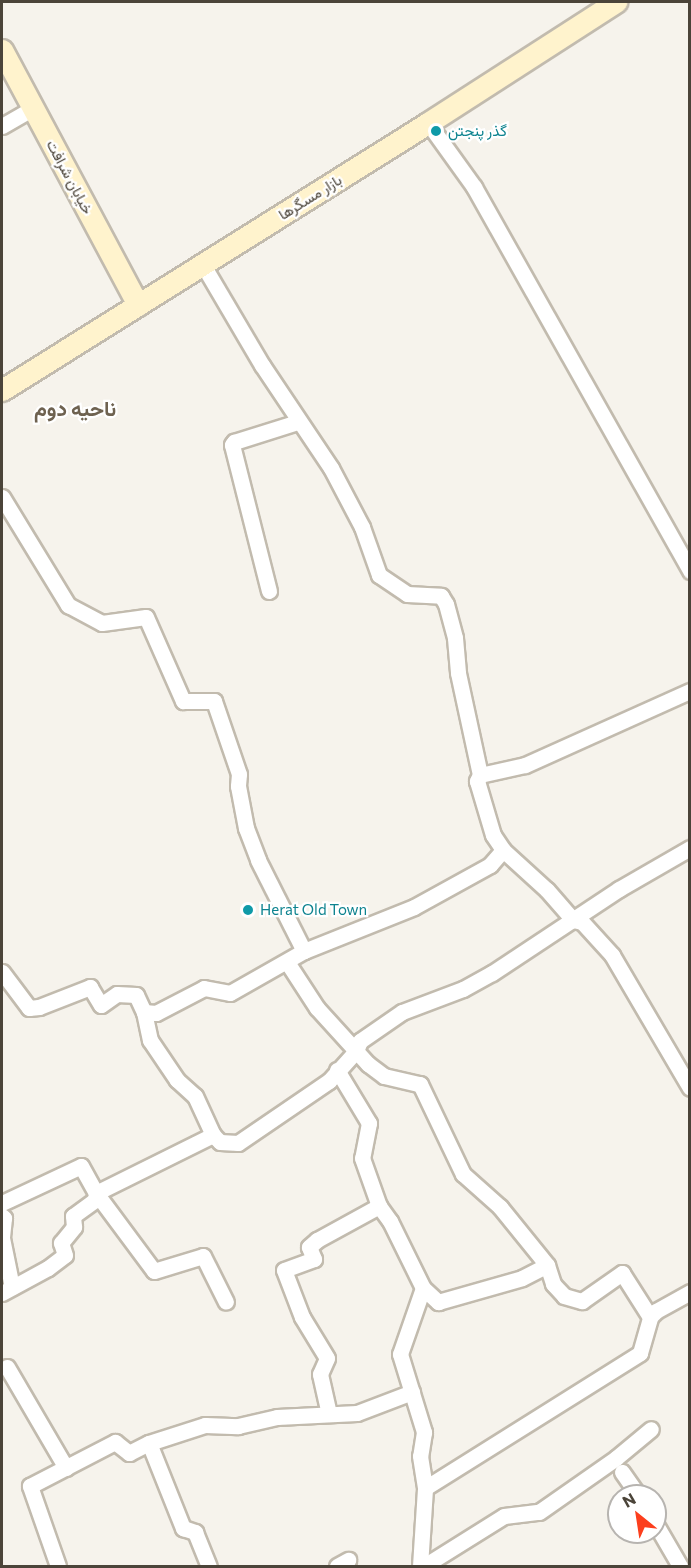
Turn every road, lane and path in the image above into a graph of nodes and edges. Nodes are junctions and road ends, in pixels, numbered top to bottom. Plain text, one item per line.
1 (616, 2) edge
2 (2, 50) edge
3 (33, 108) junction
4 (428, 123) junction
5 (2, 126) edge
6 (203, 265) junction
7 (138, 305) junction
8 (2, 390) edge
9 (298, 422) junction
10 (2, 497) edge
11 (690, 571) edge
12 (269, 591) dead end
13 (690, 691) edge
14 (480, 775) junction
15 (690, 848) edge
16 (503, 850) junction
17 (573, 920) junction
18 (304, 951) junction
19 (287, 962) junction
20 (2, 972) edge
21 (144, 1012) junction
22 (356, 1051) junction
23 (337, 1070) junction
24 (690, 1088) edge
25 (213, 1135) junction
26 (96, 1193) junction
27 (2, 1203) edge
28 (379, 1206) junction
29 (2, 1216) edge
30 (547, 1265) junction
31 (423, 1288) junction
32 (7, 1290) edge
33 (690, 1292) edge
34 (226, 1302) dead end
35 (650, 1317) junction
36 (8, 1367) dead end
37 (412, 1392) junction
38 (329, 1414) junction
39 (651, 1429) dead end
40 (149, 1443) junction
41 (66, 1467) junction
42 (622, 1472) dead end
43 (630, 1484) edge
44 (425, 1488) junction
45 (667, 1544) edge
46 (58, 1566) edge
47 (209, 1566) edge
48 (422, 1566) edge
49 (680, 1566) edge

1 - 4 street, بازار مسگرها
2 - 3 street, خیابان شرافت
3 - 5 street
3 - 7 street, خیابان شرافت
4 - 6 street, بازار مسگرها
4 - 11 street
6 - 7 street, بازار مسگرها
6 - 9 street
7 - 8 street, بازار مسگرها
9 - 12 street
9 - 14 street
10 - 18 street
13 - 14 street
14 - 16 street
15 - 17 street
16 - 17 street
16 - 18 street
17 - 22 street
17 - 24 street
18 - 19 street
19 - 21 street
19 - 22 street
20 - 21 street
21 - 25 street
22 - 23 street
22 - 30 street
23 - 25 street
23 - 28 street
25 - 26 street
26 - 27 street
26 - 32 street
26 - 34 street
28 - 31 street
28 - 38 street
29 - 32 street
30 - 31 street
30 - 35 street
31 - 37 street
33 - 35 street
35 - 44 street
36 - 41 street
37 - 38 street
37 - 44 street
38 - 40 street
39 - 48 street
40 - 41 street
40 - 47 street
41 - 46 street
42 - 43 street
44 - 48 street
45 - 49 street

